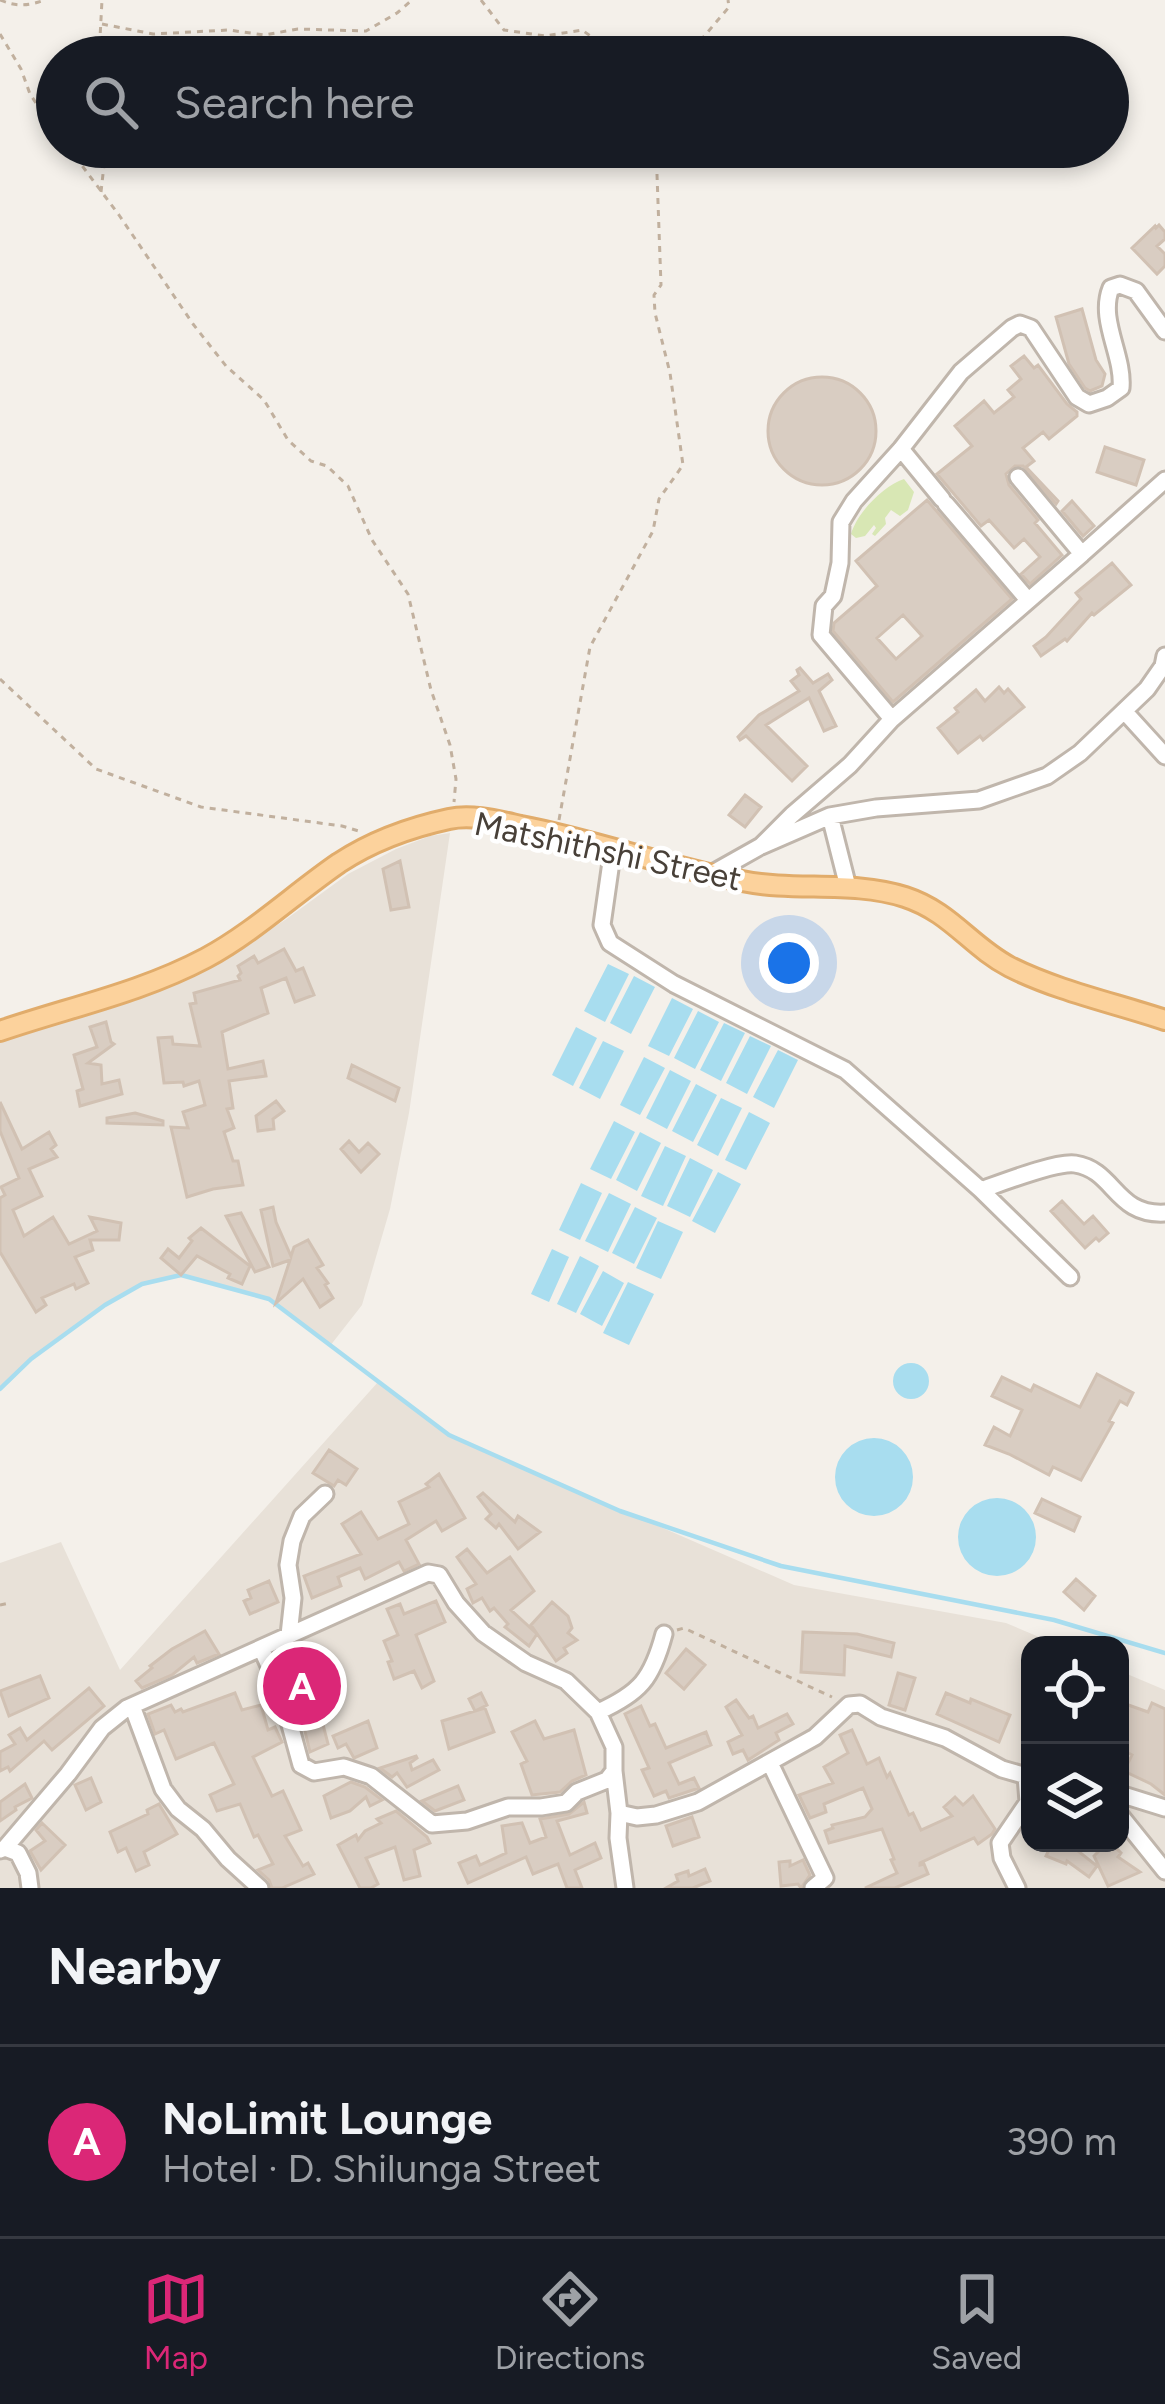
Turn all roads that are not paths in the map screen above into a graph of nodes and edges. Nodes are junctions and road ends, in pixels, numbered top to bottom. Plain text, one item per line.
1 (1165, 331) edge
2 (901, 449) junction
3 (1018, 477) dead end
4 (1165, 480) edge
5 (1082, 554) junction
6 (1028, 600) junction
7 (1165, 656) edge
8 (1165, 675) edge
9 (1148, 689) junction
10 (1125, 712) junction
11 (892, 719) junction
12 (1165, 756) edge
13 (830, 816) junction
14 (760, 846) junction
15 (613, 848) junction
16 (712, 874) junction
17 (848, 887) junction
18 (1165, 1020) edge
19 (0, 1031) edge
20 (981, 1190) junction
21 (1165, 1213) edge
22 (1070, 1277) dead end
23 (325, 1494) dead end
24 (664, 1634) road end
25 (290, 1635) junction
26 (260, 1648) junction
27 (127, 1708) junction
28 (598, 1712) junction
29 (770, 1763) junction
30 (614, 1771) junction
31 (1021, 1775) edge
32 (1129, 1797) edge
33 (1165, 1808) edge
34 (1021, 1812) edge
35 (619, 1813) junction
36 (1129, 1826) edge
37 (3, 1849) edge
38 (1165, 1871) edge
39 (30, 1888) edge
40 (260, 1888) edge
41 (625, 1888) edge
42 (814, 1888) edge
43 (1017, 1888) edge

1 - 2 street
2 - 6 street
2 - 11 street
3 - 5 street
4 - 5 street
5 - 6 street
6 - 11 street
7 - 9 street
8 - 9 street
9 - 10 street
10 - 12 street
10 - 13 street
11 - 14 street
13 - 14 street
13 - 17 street
14 - 16 street
15 - 16 main road, Matshithshi Street
15 - 19 main road, Matshithshi Street
15 - 20 street
16 - 17 main road, Matshithshi Street
17 - 18 main road, Matshithshi Street
20 - 21 street
20 - 22 street
23 - 25 street
24 - 28 street
25 - 26 street
25 - 28 street
26 - 27 street
26 - 30 street
27 - 37 street
27 - 40 street
28 - 30 street
29 - 31 street
29 - 35 street
29 - 42 street
30 - 35 street
32 - 33 street
34 - 43 street
35 - 41 street
36 - 38 street
37 - 39 street

